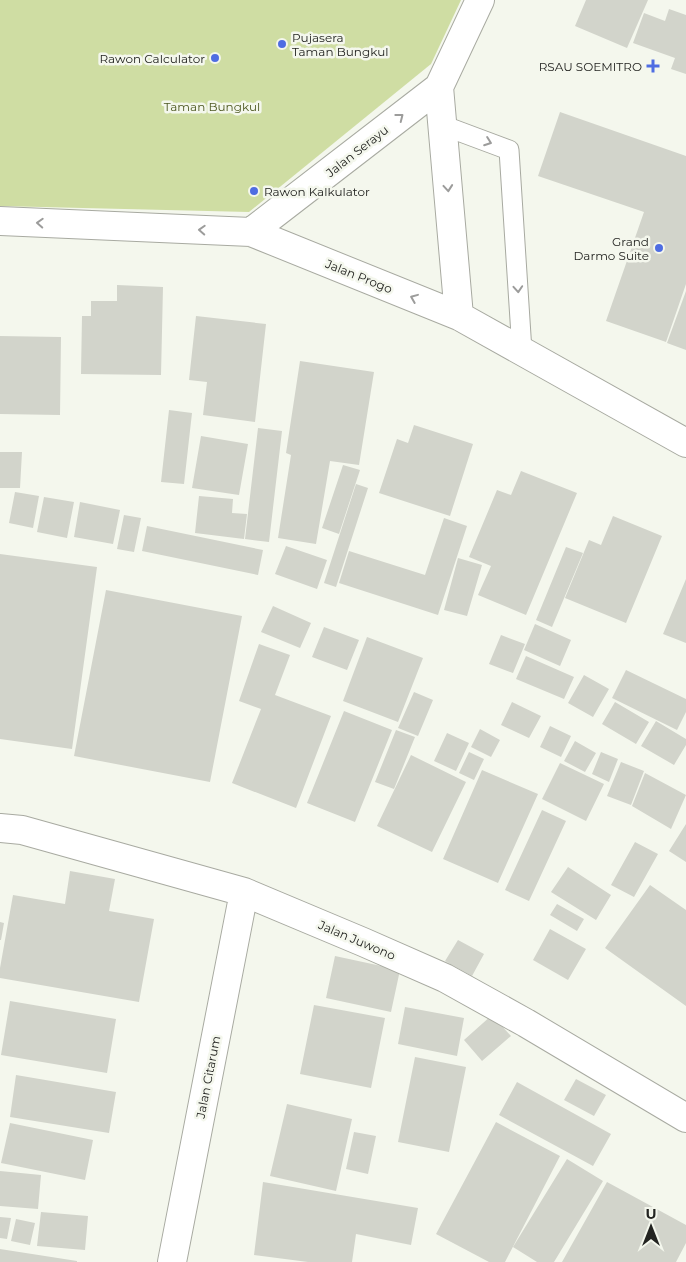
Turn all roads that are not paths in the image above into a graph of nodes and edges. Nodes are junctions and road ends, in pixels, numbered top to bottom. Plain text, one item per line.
1 (480, 0) edge
2 (439, 87) junction
3 (442, 125) junction
4 (0, 221) edge
5 (251, 232) junction
6 (459, 316) junction
7 (522, 351) junction
8 (686, 443) edge
9 (0, 828) edge
10 (244, 892) junction
11 (686, 1118) edge
12 (172, 1262) edge

1 - 2 street, Jalan Serayu
2 - 3 street, Jalan Serayu
5 -> 2 street, Jalan Serayu
3 -> 6 street, Jalan Serayu
3 -> 7 lane
5 -> 4 street, Jalan Progo
6 -> 5 street, Jalan Progo
6 - 7 street, Jalan Progo
7 - 8 street, Jalan Progo
9 - 10 street, Jalan Juwono
10 - 11 street, Jalan Juwono
10 - 12 street, Jalan Citarum

